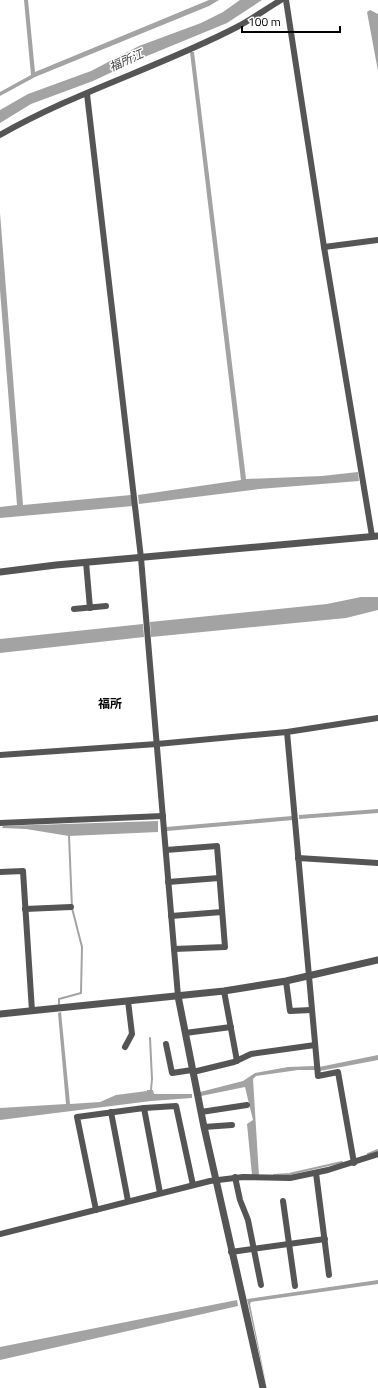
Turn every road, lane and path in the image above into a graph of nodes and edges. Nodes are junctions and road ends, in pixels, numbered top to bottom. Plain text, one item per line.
1 (281, 0) edge
2 (286, 0) edge
3 (87, 94) junction
4 (0, 135) edge
5 (378, 240) edge
6 (324, 247) junction
7 (375, 536) edge
8 (141, 558) junction
9 (86, 562) junction
10 (0, 572) edge
11 (106, 606) dead end
12 (90, 608) junction
13 (74, 609) dead end
14 (378, 718) edge
15 (287, 732) junction
16 (157, 744) junction
17 (0, 755) edge
18 (163, 816) junction
19 (0, 823) edge
20 (166, 850) junction
21 (298, 858) junction
22 (378, 863) edge
23 (0, 872) edge
24 (219, 878) junction
25 (168, 882) junction
26 (71, 907) dead end
27 (25, 909) junction
28 (222, 912) junction
29 (171, 916) junction
30 (174, 949) junction
31 (378, 960) edge
32 (308, 975) junction
33 (286, 981) junction
34 (224, 991) junction
35 (178, 996) junction
36 (128, 1001) junction
37 (32, 1010) junction
38 (311, 1010) junction
39 (0, 1014) edge
40 (231, 1027) junction
41 (185, 1033) junction
42 (166, 1044) dead end
43 (315, 1045) junction
44 (125, 1047) dead end
45 (237, 1061) junction
46 (192, 1071) junction
47 (247, 1105) dead end
48 (144, 1108) junction
49 (111, 1112) junction
50 (201, 1112) junction
51 (232, 1125) dead end
52 (204, 1127) junction
53 (378, 1154) edge
54 (354, 1163) junction
55 (316, 1173) junction
56 (235, 1177) junction
57 (216, 1180) junction
58 (193, 1185) junction
59 (160, 1193) junction
60 (128, 1201) junction
61 (283, 1201) dead end
62 (96, 1210) junction
63 (0, 1234) edge
64 (324, 1239) junction
65 (289, 1244) junction
66 (253, 1249) junction
67 (231, 1252) junction
68 (329, 1275) dead end
69 (261, 1285) dead end
70 (295, 1286) dead end
71 (263, 1388) edge

1 - 3 street
2 - 6 street
3 - 4 street
3 - 8 street
5 - 6 street
6 - 7 street
7 - 8 street
8 - 9 street
8 - 16 street
9 - 10 street
9 - 12 street
11 - 12 street
12 - 13 street
14 - 15 street
15 - 16 street
15 - 21 street
16 - 17 street
16 - 18 street
18 - 19 street
18 - 20 street
20 - 24 street
20 - 25 street
21 - 22 street
21 - 32 street
23 - 27 street
24 - 25 street
24 - 28 street
25 - 29 street
26 - 27 street
27 - 37 street
28 - 29 street
28 - 30 street
29 - 30 street
30 - 35 street
31 - 32 street
32 - 33 street
32 - 38 street
33 - 34 street
33 - 38 street
34 - 35 street
34 - 40 street
35 - 36 street
35 - 41 street
36 - 37 street
36 - 44 street
37 - 39 street
38 - 43 street
40 - 41 street
40 - 45 street
41 - 46 street
42 - 46 street
43 - 45 street
43 - 54 street
45 - 46 street
46 - 50 street
47 - 50 street
48 - 49 street
48 - 58 street
48 - 59 street
49 - 60 street
49 - 62 street
50 - 52 street
51 - 52 street
52 - 57 street
53 - 54 street
54 - 55 street
55 - 56 street
55 - 64 street
56 - 57 street
56 - 66 street
57 - 58 street
57 - 67 street
58 - 59 street
59 - 60 street
60 - 62 street
61 - 65 street
62 - 63 street
64 - 65 street
64 - 68 street
65 - 66 street
65 - 70 street
66 - 67 street
66 - 69 street
67 - 71 street

